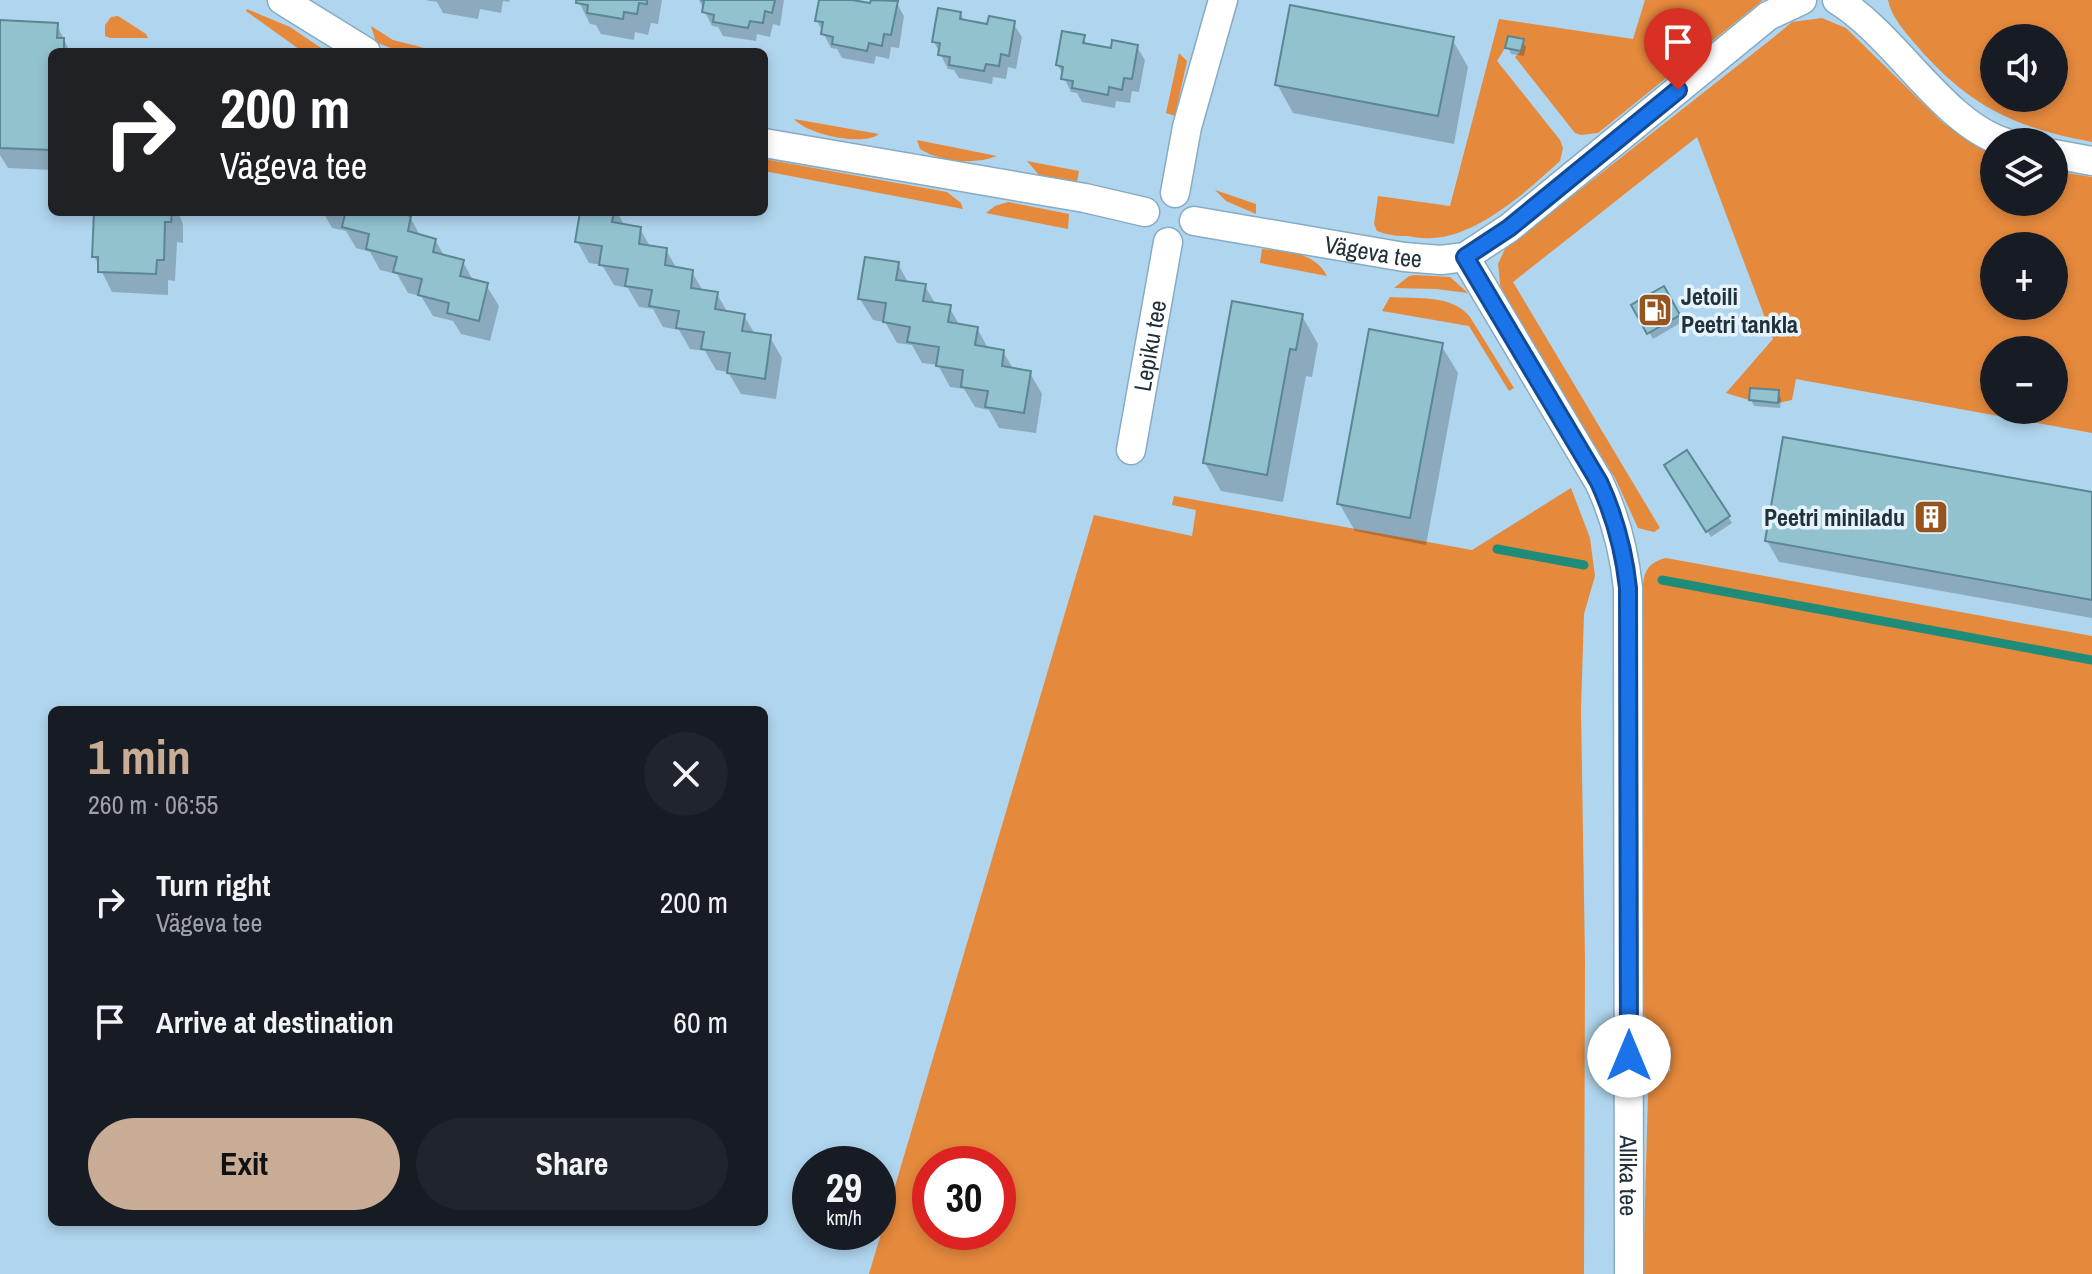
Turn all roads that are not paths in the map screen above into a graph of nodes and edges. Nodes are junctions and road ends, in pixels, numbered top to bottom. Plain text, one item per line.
1 (282, 0) edge
2 (1223, 0) edge
3 (1802, 0) edge
4 (1837, 0) edge
5 (360, 48) edge
6 (1980, 131) edge
7 (768, 144) edge
8 (2068, 157) edge
9 (2092, 161) edge
10 (1175, 193) junction
11 (1145, 212) junction
12 (1194, 221) junction
13 (1168, 242) junction
14 (1465, 257) junction
15 (1131, 450) dead end
16 (1629, 1274) edge

1 - 5 street
2 - 10 street
3 - 14 street
4 - 6 street
7 - 11 street
8 - 9 street
10 - 11 street
10 - 12 street
11 - 13 street
12 - 13 street
12 - 14 street, Vägeva tee
13 - 15 street, Lepiku tee
14 - 16 street, Allika tee

